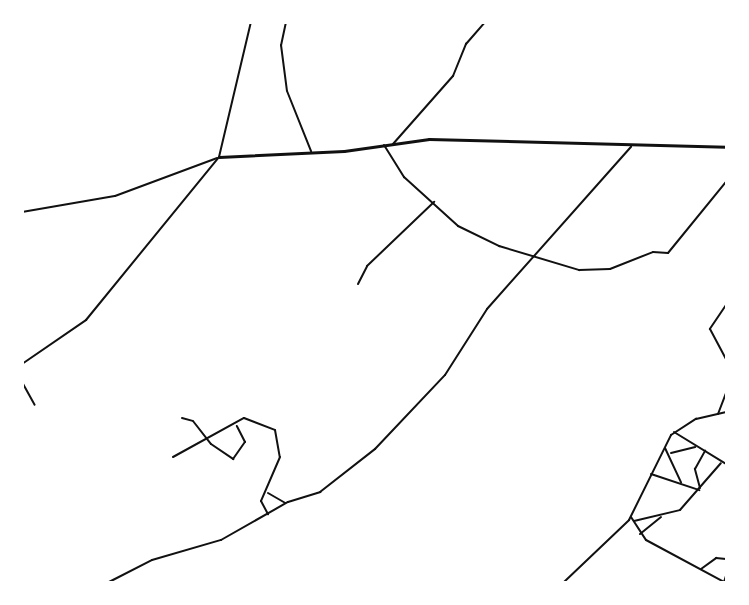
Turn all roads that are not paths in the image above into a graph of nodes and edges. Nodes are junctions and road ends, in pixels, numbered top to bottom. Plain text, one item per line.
1 (251, 22) edge
2 (286, 22) edge
3 (485, 22) edge
4 (393, 144) junction
5 (384, 145) junction
6 (632, 147) junction
7 (726, 147) edge
8 (311, 152) junction
9 (219, 157) junction
10 (726, 182) edge
11 (435, 201) junction
12 (22, 212) edge
13 (538, 256) junction
14 (358, 284) dead end
15 (726, 305) edge
16 (726, 359) edge
17 (22, 364) edge
18 (22, 382) edge
19 (726, 393) edge
20 (35, 405) dead end
21 (726, 412) edge
22 (718, 414) junction
23 (182, 418) dead end
24 (237, 426) junction
25 (674, 432) junction
26 (207, 437) junction
27 (695, 447) junction
28 (665, 448) junction
29 (705, 452) junction
30 (671, 453) junction
31 (173, 457) dead end
32 (721, 463) junction
33 (726, 464) edge
34 (651, 474) junction
35 (681, 483) junction
36 (700, 489) junction
37 (268, 493) junction
38 (285, 503) junction
39 (268, 514) junction
40 (662, 516) junction
41 (631, 517) junction
42 (633, 522) junction
43 (640, 534) junction
44 (726, 559) edge
45 (701, 569) junction
46 (726, 576) edge
47 (109, 582) edge
48 (564, 582) edge
49 (724, 582) edge

1 - 9 street
2 - 8 street
3 - 4 street
4 - 5 main road
4 - 6 main road
5 - 8 main road
5 - 11 street
6 - 7 main road
6 - 13 street
8 - 9 main road
9 - 12 street
9 - 17 street
10 - 13 street
11 - 13 street
11 - 14 street
13 - 38 street
15 - 16 street
18 - 20 street
19 - 22 street
21 - 22 street
22 - 25 street
23 - 26 street
24 - 26 street
24 - 26 street
24 - 37 street
25 - 27 street
25 - 28 street
26 - 31 street
27 - 29 street
27 - 30 street
28 - 30 street
28 - 34 street
29 - 32 street
29 - 36 street
30 - 35 street
32 - 33 street
32 - 36 street
34 - 35 street
34 - 41 street
35 - 36 street
36 - 40 street
37 - 38 street
37 - 39 street
38 - 39 street
39 - 47 street
40 - 42 street
40 - 43 street
41 - 42 street
41 - 48 street
42 - 43 street
43 - 45 street
44 - 45 street
45 - 49 street
46 - 49 street

